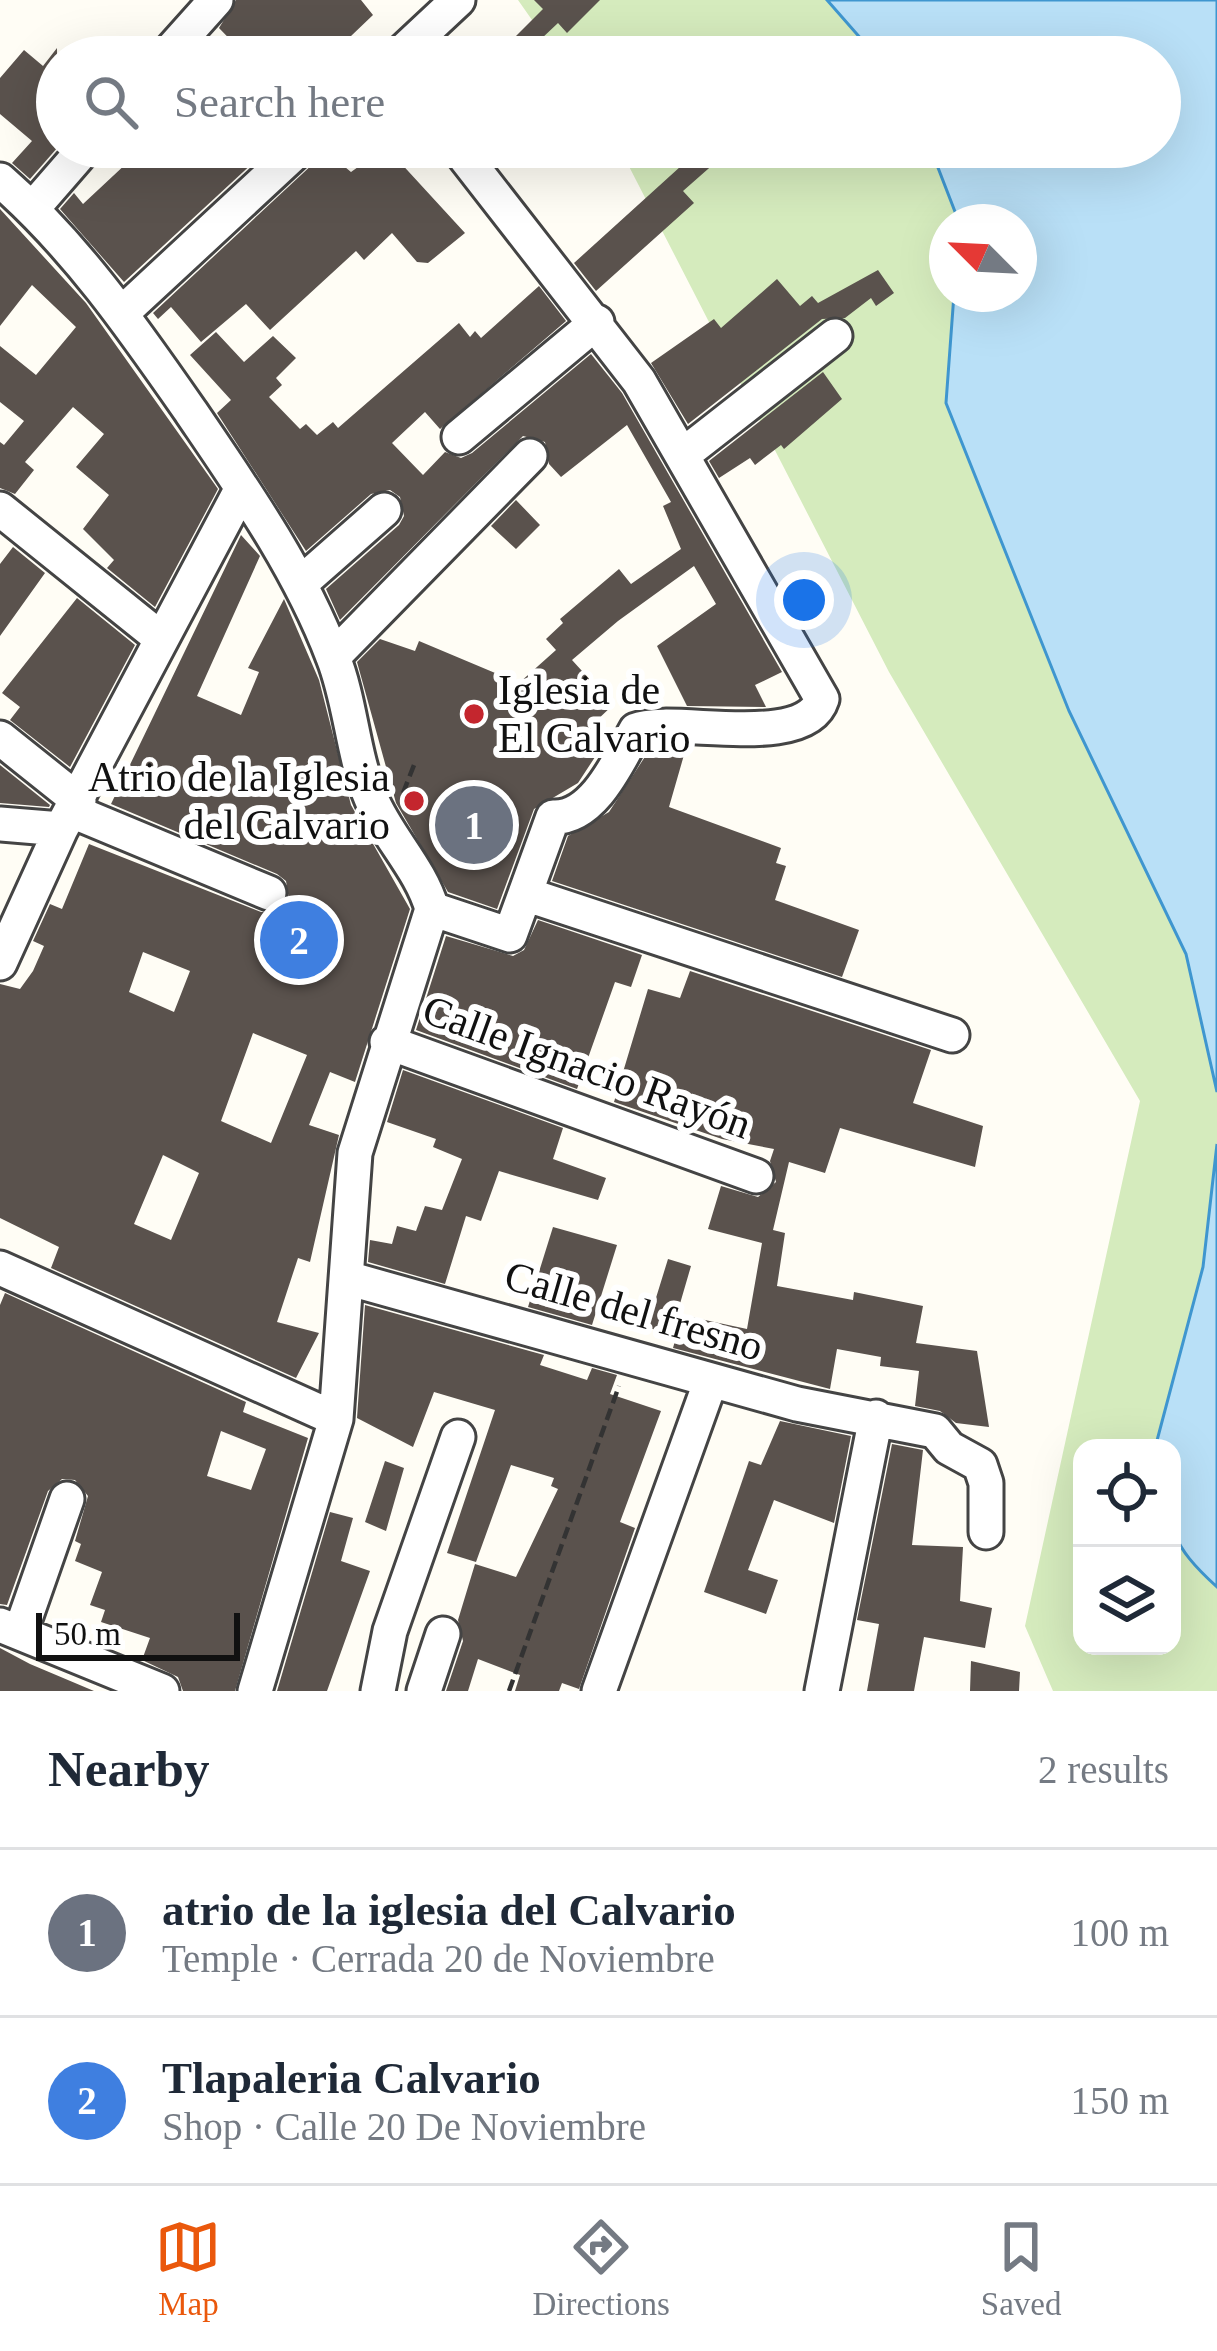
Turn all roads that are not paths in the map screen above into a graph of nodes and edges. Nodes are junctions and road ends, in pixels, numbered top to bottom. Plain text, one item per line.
1 (216, 0) edge
2 (458, 0) edge
3 (184, 36) edge
4 (419, 36) edge
5 (68, 168) edge
6 (278, 168) edge
7 (475, 168) edge
8 (0, 180) edge
9 (33, 208) junction
10 (122, 313) junction
11 (598, 322) junction
12 (836, 336) dead end
13 (458, 437) dead end
14 (684, 454) junction
15 (530, 456) dead end
16 (242, 488) junction
17 (0, 509) edge
18 (384, 510) dead end
19 (301, 583) junction
20 (159, 637) junction
21 (333, 657) junction
22 (0, 738) edge
23 (71, 814) junction
24 (0, 824) edge
25 (269, 893) dead end
26 (525, 894) junction
27 (433, 909) junction
28 (0, 963) edge
29 (952, 1035) dead end
30 (387, 1042) junction
31 (756, 1177) dead end
32 (0, 1268) edge
33 (347, 1278) junction
34 (711, 1380) junction
35 (337, 1419) junction
36 (887, 1420) junction
37 (458, 1437) dead end
38 (68, 1499) dead end
39 (986, 1532) dead end
40 (10, 1629) edge
41 (443, 1634) dead end
42 (163, 1691) edge
43 (254, 1691) edge
44 (378, 1691) edge
45 (424, 1691) edge
46 (599, 1691) edge
47 (822, 1691) edge

1 - 3 street
2 - 4 street
5 - 9 street
6 - 10 street
7 - 11 street
8 - 9 street
9 - 10 street
10 - 16 street
11 - 13 street
11 - 14 street
12 - 14 street
14 - 26 street
15 - 21 street
16 - 19 street
16 - 20 street
17 - 20 street
18 - 19 street
19 - 21 street
20 - 23 street
21 - 27 street
22 - 23 street
23 - 24 street
23 - 25 street
23 - 28 street
26 - 27 street
26 - 29 street
27 - 30 street
30 - 31 street, Calle Ignacio Rayón
30 - 33 street
32 - 35 street
33 - 34 street, Calle del fresno
33 - 35 street
34 - 36 street, Calle del fresno
34 - 46 street
35 - 43 street
36 - 39 street, Calle del fresno
36 - 47 street
37 - 44 street
38 - 40 street
40 - 42 street
41 - 45 street

